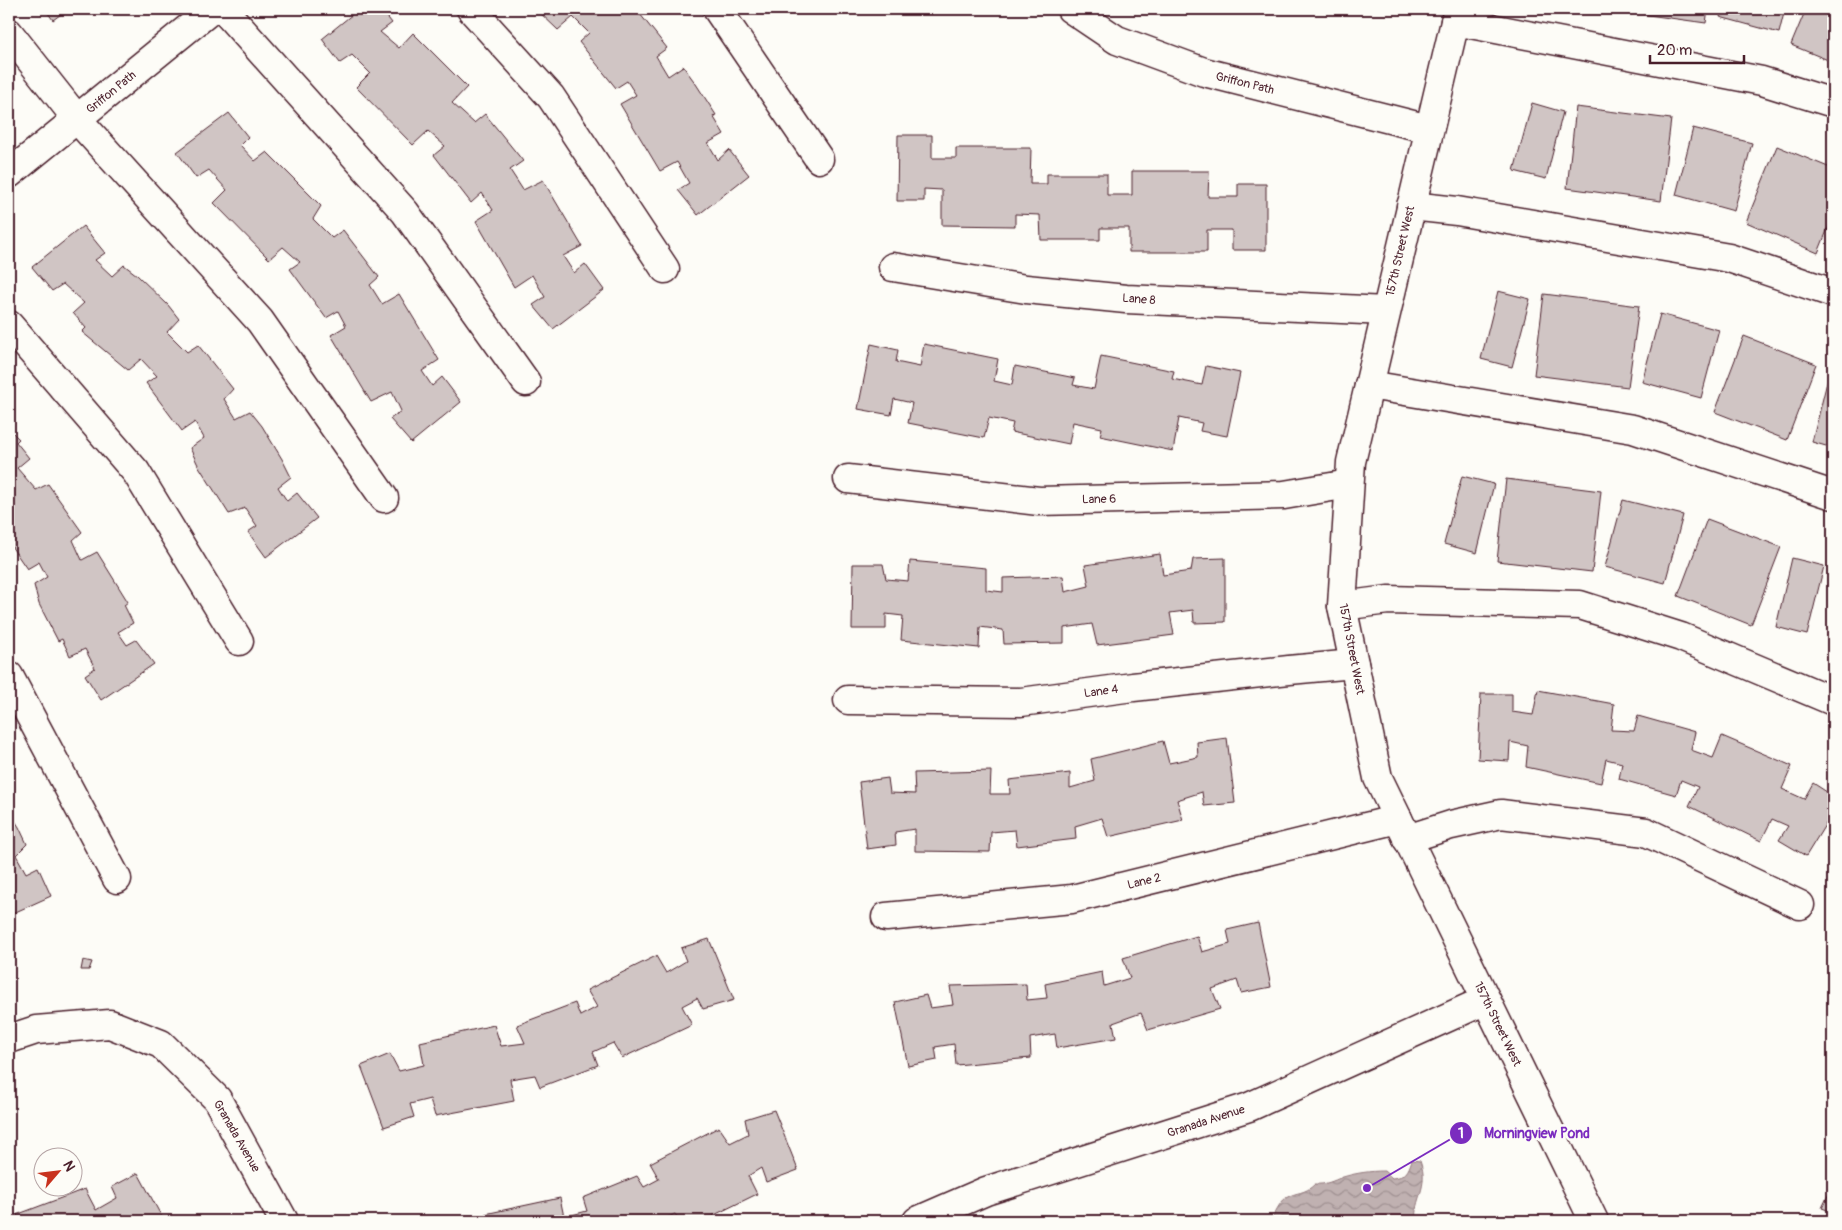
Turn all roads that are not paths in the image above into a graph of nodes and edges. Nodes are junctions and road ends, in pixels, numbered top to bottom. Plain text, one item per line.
1 (471, 9) edge
2 (717, 9) edge
3 (1071, 9) edge
4 (207, 11) edge
5 (1456, 15) edge
6 (9, 32) edge
7 (1833, 104) edge
8 (78, 118) junction
9 (1429, 129) junction
10 (818, 159) dead end
11 (9, 174) edge
12 (1411, 206) junction
13 (893, 267) dead end
14 (665, 270) dead end
15 (1833, 293) edge
16 (1386, 311) junction
17 (9, 325) edge
18 (526, 382) dead end
19 (1369, 385) junction
20 (848, 478) dead end
21 (1349, 484) junction
22 (1833, 495) edge
23 (384, 498) dead end
24 (1342, 606) junction
25 (239, 642) dead end
26 (1354, 664) junction
27 (9, 676) edge
28 (848, 700) dead end
29 (1833, 702) edge
30 (1403, 829) junction
31 (117, 879) dead end
32 (1800, 905) dead end
33 (886, 917) dead end
34 (1486, 1000) junction
35 (9, 1039) edge
36 (284, 1221) edge
37 (917, 1221) edge
38 (1594, 1221) edge

1 - 14 street
2 - 10 street
3 - 9 street, Griffon Path
4 - 8 street, Griffon Path
4 - 18 street
5 - 7 street
5 - 9 street, 157th Street West
6 - 8 street
8 - 11 street, Griffon Path
8 - 23 street
9 - 12 street, 157th Street West
12 - 15 street
12 - 16 street, 157th Street West
13 - 16 street, Lane 8
16 - 19 street, 157th Street West
17 - 25 street
19 - 21 street, 157th Street West
19 - 22 street
20 - 21 street, Lane 6
21 - 24 street, 157th Street West
24 - 26 street, 157th Street West
24 - 29 street
26 - 28 street, Lane 4
26 - 30 street, 157th Street West
27 - 31 street
30 - 32 street, Lane 2
30 - 33 street, Lane 2
30 - 34 street, 157th Street West
34 - 37 street, Granada Avenue
34 - 38 street, 157th Street West
35 - 36 street, Granada Avenue

